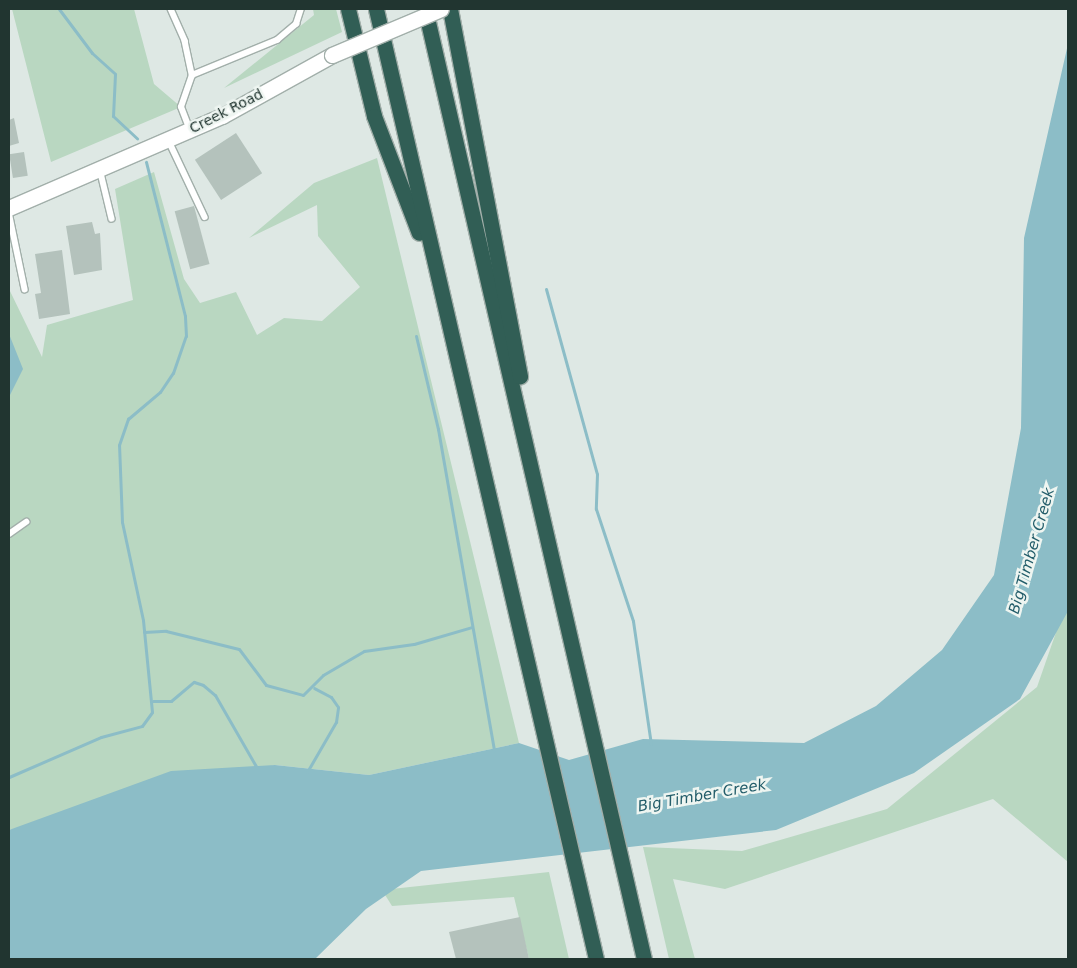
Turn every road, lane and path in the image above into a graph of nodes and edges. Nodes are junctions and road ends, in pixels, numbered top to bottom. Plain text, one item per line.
1 (172, 9) edge
2 (301, 9) edge
3 (348, 9) edge
4 (376, 9) edge
5 (426, 9) edge
6 (441, 9) edge
7 (450, 9) edge
8 (192, 75) junction
9 (190, 130) junction
10 (168, 139) junction
11 (100, 169) junction
12 (9, 208) edge
13 (9, 212) edge
14 (205, 217) dead end
15 (112, 219) dead end
16 (25, 290) dead end
17 (444, 308) junction
18 (26, 522) dead end
19 (9, 534) edge
20 (563, 603) junction
21 (596, 959) edge
22 (644, 959) edge

1 - 8 lane
2 - 8 lane
3 - 17 highway
4 - 17 highway
5 - 20 highway
6 - 9 street, Creek Road, bridge
7 - 20 highway
8 - 9 lane
9 - 10 street, Creek Road
10 - 11 street, Creek Road
10 - 14 lane
11 - 12 street, Creek Road
11 - 15 lane
13 - 16 lane
17 - 21 highway
18 - 19 lane
20 - 22 highway

